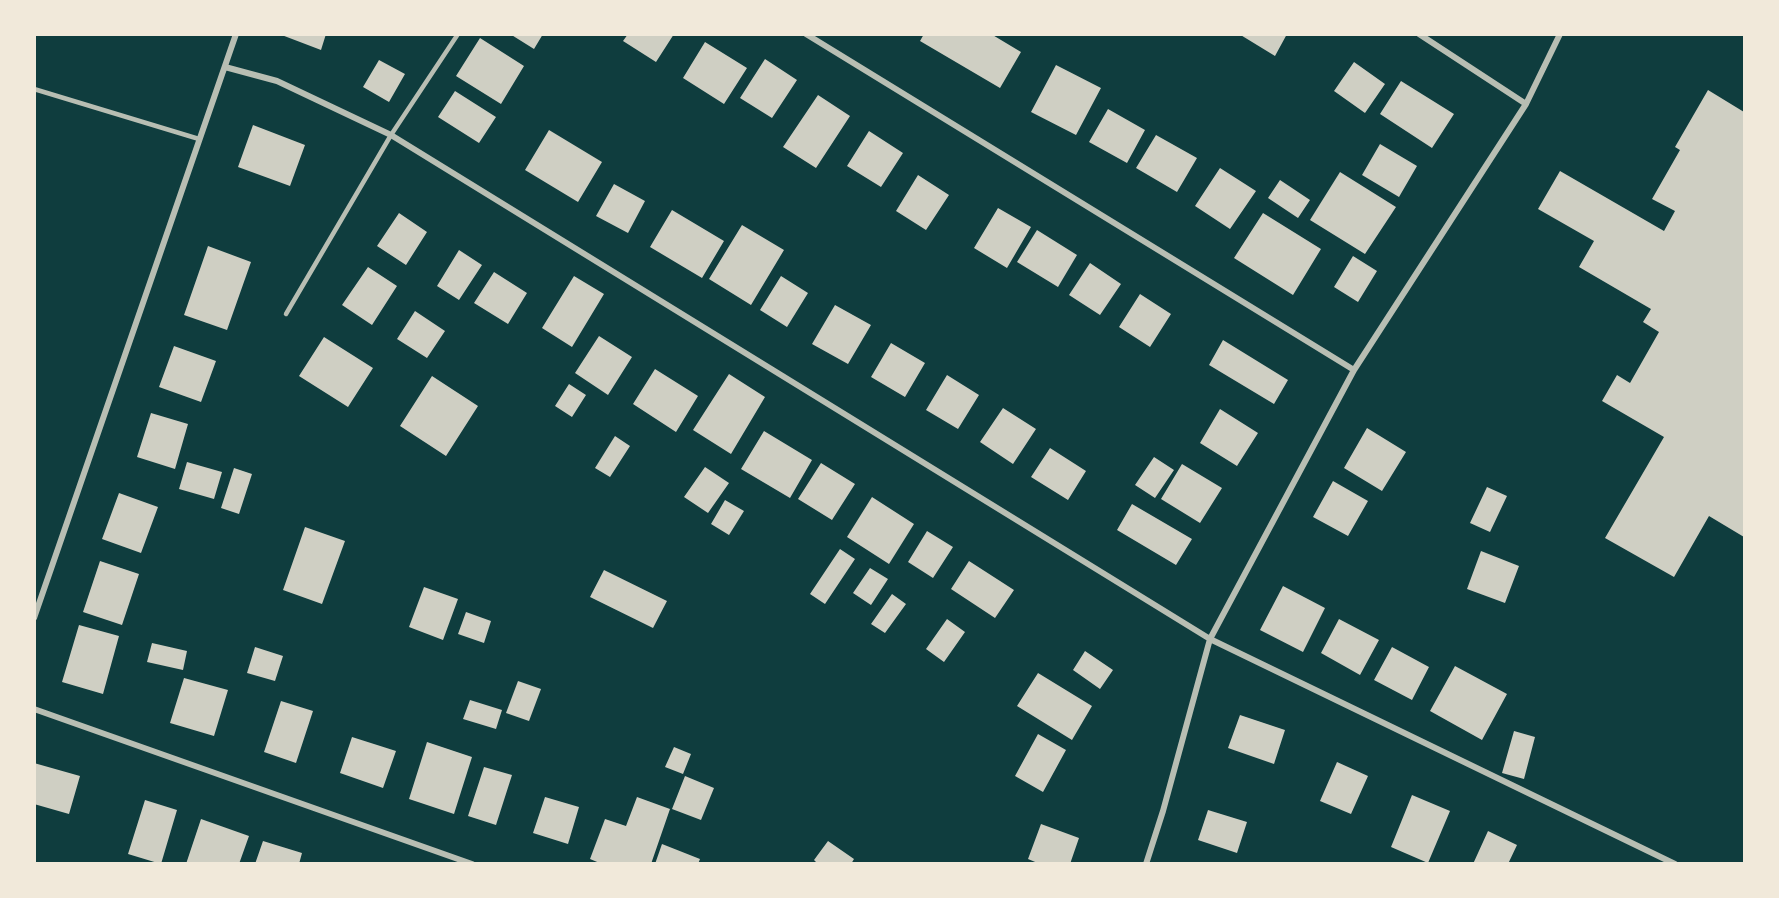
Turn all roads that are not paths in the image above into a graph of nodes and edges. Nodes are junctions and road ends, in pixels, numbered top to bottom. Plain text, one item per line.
1 (236, 34) edge
2 (458, 34) edge
3 (806, 34) edge
4 (1419, 34) edge
5 (1560, 34) edge
6 (225, 67) junction
7 (34, 89) edge
8 (1526, 104) junction
9 (391, 135) junction
10 (199, 139) junction
11 (286, 314) dead end
12 (1354, 370) junction
13 (34, 618) edge
14 (1210, 639) junction
15 (34, 709) edge
16 (472, 864) edge
17 (1146, 864) edge
18 (1675, 864) edge

1 - 6 street
2 - 9 lane
3 - 12 street
4 - 8 street
5 - 8 street
6 - 9 street
6 - 10 street
7 - 10 lane
8 - 12 street
9 - 11 lane
9 - 14 street
10 - 13 street
12 - 14 street
14 - 17 street
14 - 18 street
15 - 16 street

